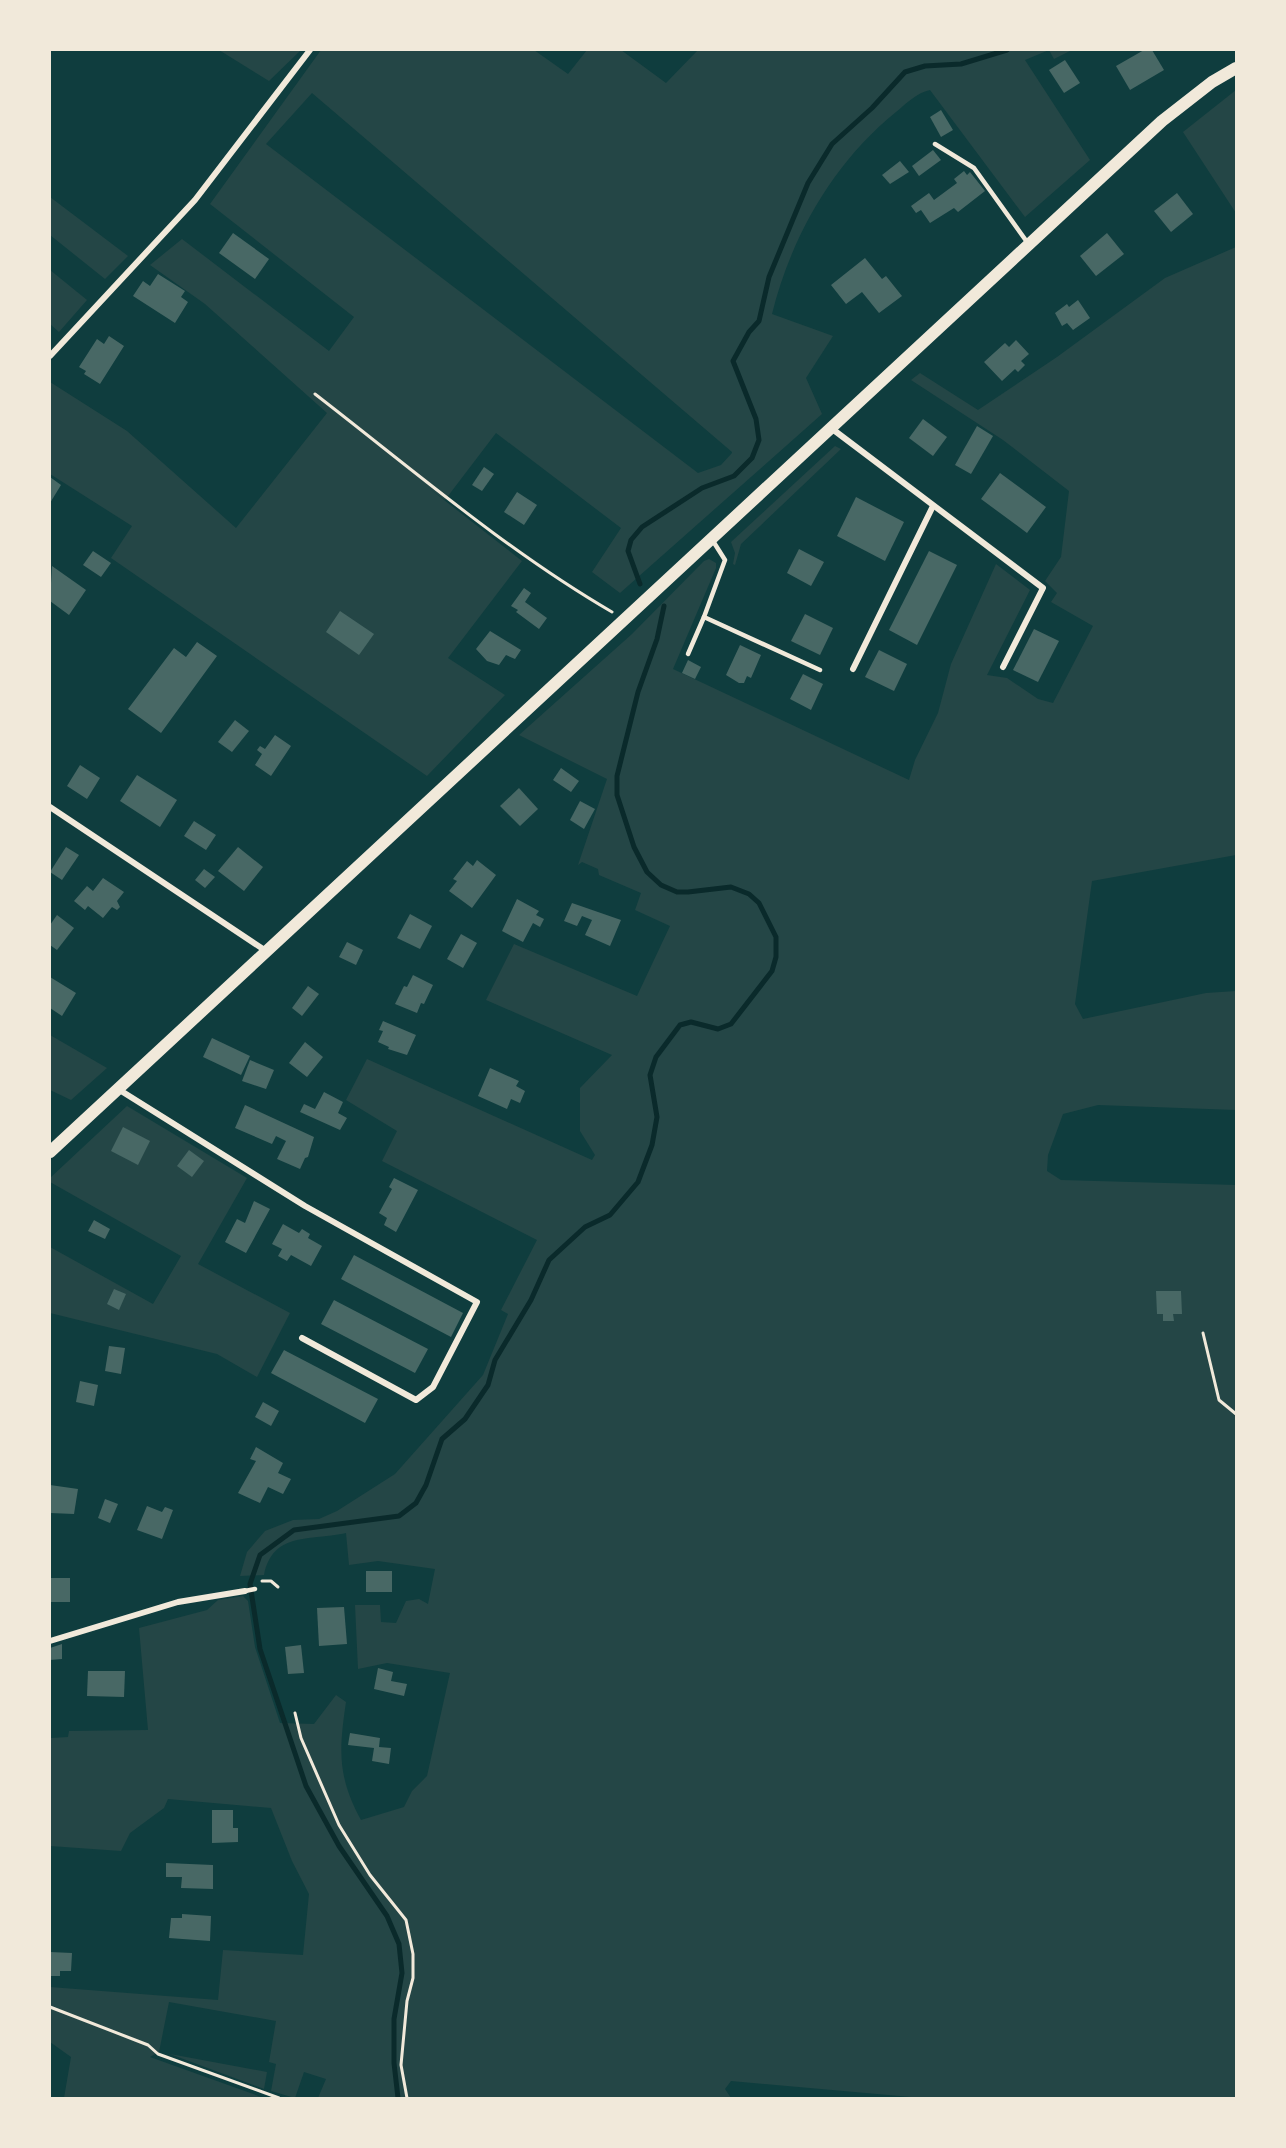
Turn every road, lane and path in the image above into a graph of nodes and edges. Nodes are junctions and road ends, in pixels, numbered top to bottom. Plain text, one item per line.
1 (310, 50) edge
2 (1236, 68) edge
3 (935, 144) dead end
4 (1029, 244) junction
5 (50, 356) edge
6 (315, 394) dead end
7 (831, 428) junction
8 (933, 506) junction
9 (712, 538) junction
10 (614, 613) dead end
11 (704, 617) junction
12 (688, 654) dead end
13 (1003, 667) dead end
14 (853, 669) dead end
15 (820, 670) dead end
16 (50, 807) edge
17 (266, 951) junction
18 (118, 1089) junction
19 (50, 1152) edge
20 (1203, 1333) dead end
21 (302, 1338) dead end
22 (1236, 1414) edge
23 (271, 1581) dead end
24 (278, 1587) dead end
25 (255, 1589) dead end
26 (245, 1590) joint
27 (50, 1641) edge
28 (295, 1713) dead end
29 (50, 2007) edge
30 (279, 2098) edge
31 (407, 2098) edge

1 - 5 street
2 - 4 main road
3 - 4 lane
4 - 7 main road
6 - 10 path
7 - 8 street
7 - 9 main road
8 - 13 street
8 - 14 street
9 - 11 lane
9 - 17 main road
11 - 12 lane
11 - 15 lane
16 - 17 street
17 - 18 main road
18 - 19 main road
18 - 21 street
20 - 22 path
23 - 24 path
25 - 26 lane
26 - 27 street
28 - 31 path
29 - 30 path

